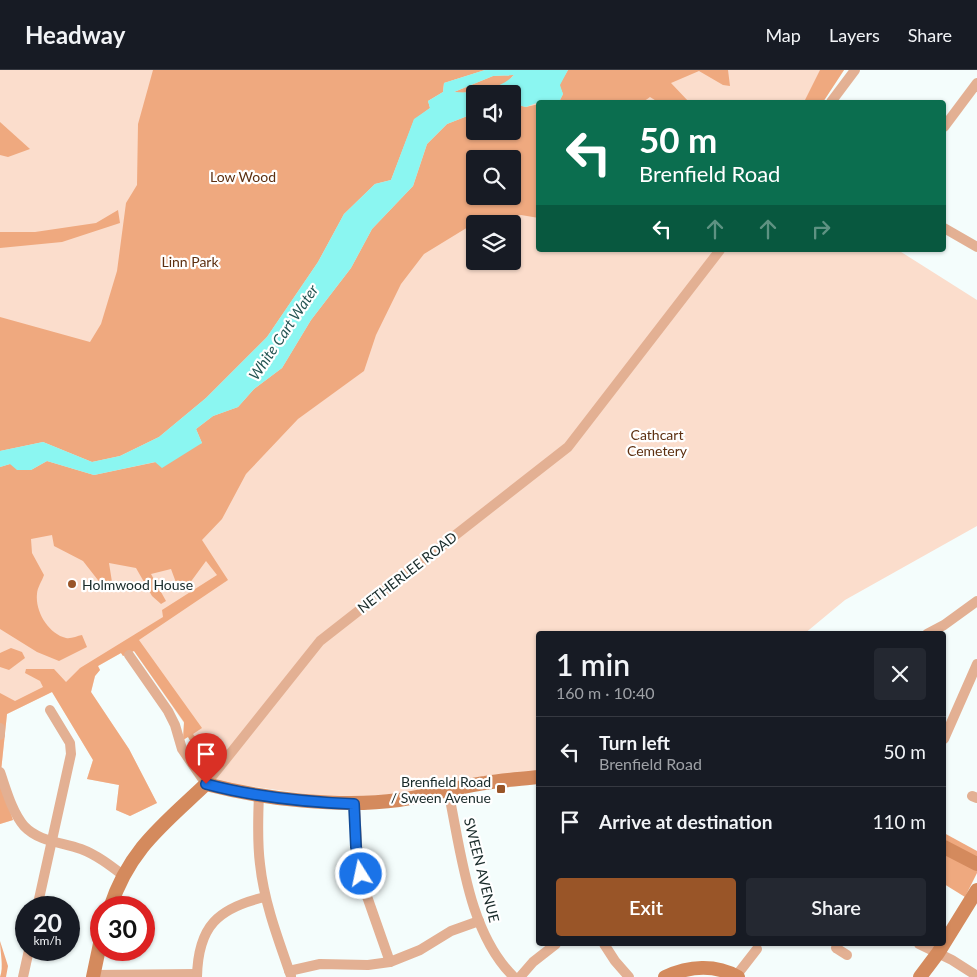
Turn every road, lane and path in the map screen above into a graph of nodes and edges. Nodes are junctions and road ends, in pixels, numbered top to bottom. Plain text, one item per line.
1 (855, 70) edge
2 (977, 83) edge
3 (832, 100) edge
4 (946, 124) edge
5 (946, 229) edge
6 (977, 247) edge
7 (718, 252) edge
8 (977, 601) edge
9 (933, 631) edge
10 (129, 655) dead end
11 (977, 664) edge
12 (50, 710) dead end
13 (0, 728) edge
14 (946, 734) edge
15 (0, 735) edge
16 (0, 772) edge
17 (536, 777) edge
18 (206, 784) junction
19 (448, 790) junction
20 (259, 794) junction
21 (354, 804) junction
22 (50, 843) junction
23 (946, 848) edge
24 (977, 864) edge
25 (124, 876) junction
26 (977, 890) edge
27 (39, 896) edge
28 (115, 896) edge
29 (266, 897) junction
30 (479, 921) junction
31 (946, 940) edge
32 (553, 946) edge
33 (605, 946) edge
34 (836, 946) edge
35 (923, 946) edge
36 (942, 946) edge
37 (757, 949) dead end
38 (938, 953) junction
39 (847, 955) dead end
40 (27, 961) edge
41 (96, 961) edge
42 (390, 962) junction
43 (290, 974) edge
44 (93, 976) edge
45 (197, 976) edge
46 (737, 976) edge
47 (977, 976) edge
48 (23, 977) edge
49 (514, 977) edge
50 (520, 977) edge
51 (629, 977) edge
52 (665, 977) edge
53 (920, 977) edge

1 - 3 street
2 - 4 street
5 - 6 street
7 - 18 street, NETHERLEE ROAD
8 - 9 street
10 - 18 street
11 - 14 street
12 - 22 street
13 - 15 street
16 - 22 street
17 - 19 street
18 - 20 street
18 - 25 street, NETHERLEE ROAD
19 - 21 street
19 - 30 street, SWEEN AVENUE
20 - 21 street
20 - 29 street
21 - 42 street
22 - 25 street
22 - 27 street
23 - 24 street
25 - 28 street, NETHERLEE ROAD
26 - 31 street
29 - 43 street
29 - 45 street
30 - 42 street
30 - 49 street, SWEEN AVENUE
32 - 50 street
33 - 51 street
34 - 39 street
35 - 38 street
36 - 38 street
37 - 46 street
38 - 47 street
38 - 53 street
40 - 48 street
41 - 44 street
42 - 43 street
44 - 45 street
46 - 52 street

